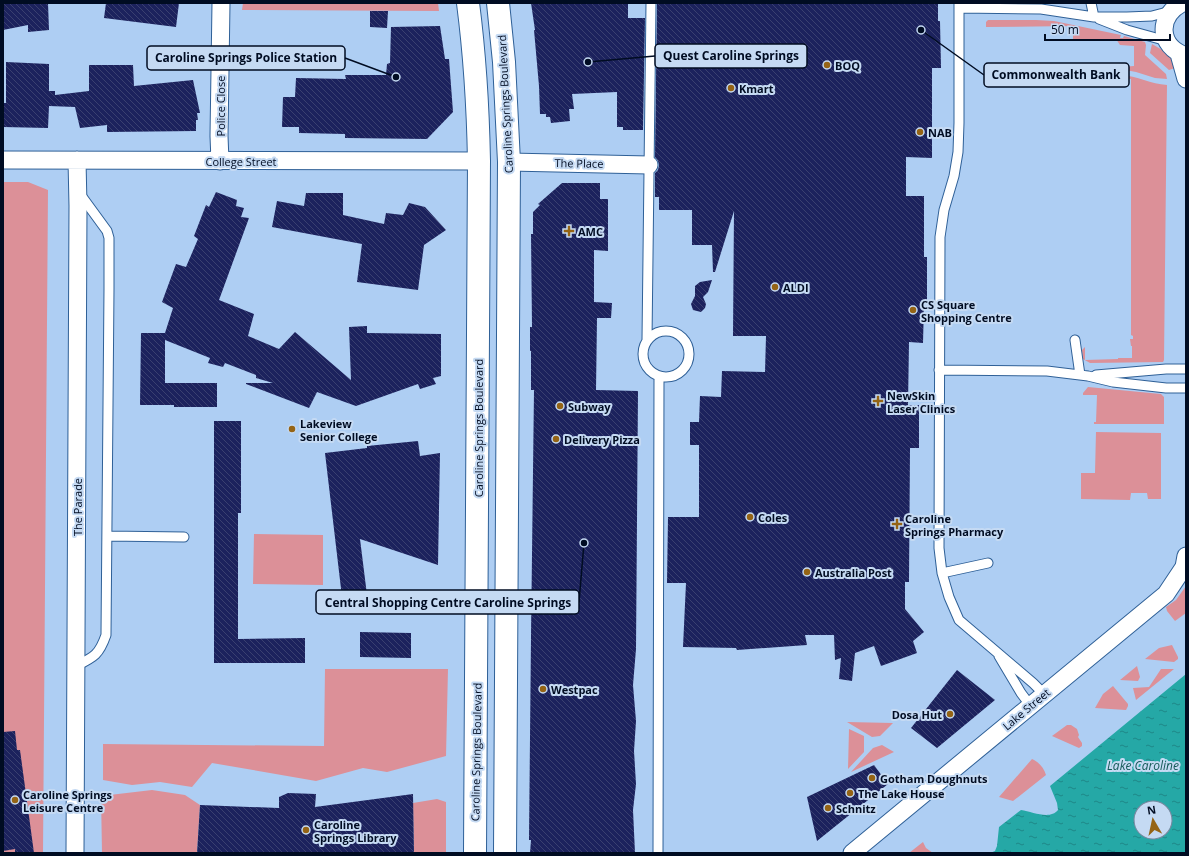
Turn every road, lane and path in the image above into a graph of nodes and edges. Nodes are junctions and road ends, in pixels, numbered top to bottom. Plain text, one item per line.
1 (221, 3) edge
2 (468, 3) edge
3 (498, 3) edge
4 (651, 3) edge
5 (1091, 3) edge
6 (959, 5) edge
7 (1176, 6) edge
8 (1094, 17) junction
9 (1167, 41) junction
10 (1183, 55) edge
11 (1186, 79) edge
12 (3, 160) edge
13 (77, 160) junction
14 (220, 162) junction
15 (479, 162) junction
16 (509, 162) junction
17 (649, 164) junction
18 (78, 191) junction
19 (647, 340) junction
20 (1075, 340) dead end
21 (1186, 369) edge
22 (939, 370) junction
23 (1084, 375) junction
24 (659, 377) junction
25 (1186, 388) edge
26 (107, 536) junction
27 (184, 537) dead end
28 (1186, 556) edge
29 (988, 563) dead end
30 (942, 573) junction
31 (995, 650) junction
32 (76, 666) junction
33 (1044, 694) junction
34 (1030, 705) junction
35 (75, 853) edge
36 (475, 853) edge
37 (505, 853) edge
38 (658, 853) edge
39 (852, 853) edge

1 - 14 street, Police Close
2 - 15 main road, Caroline Springs Boulevard
3 - 16 main road, Caroline Springs Boulevard
4 - 17 lane
5 - 8 lane
6 - 8 lane
6 - 22 lane
7 - 8 lane
7 - 9 street
8 - 9 lane
9 - 10 street
10 - 11 street
12 - 13 street, College Street
13 - 14 street, College Street
13 - 18 street, The Parade
14 - 15 street, College Street
15 - 16 main road
15 - 36 main road, Caroline Springs Boulevard
16 - 17 street, The Place
16 - 37 main road, Caroline Springs Boulevard
17 - 19 lane
18 - 26 lane
18 - 32 street, The Parade
19 - 24 lane
19 - 24 lane
20 - 23 lane
21 - 23 lane
22 - 23 lane
22 - 30 lane
23 - 25 lane
24 - 38 lane
26 - 27 lane
26 - 32 lane
28 - 33 street, Lake Street
29 - 30 lane
30 - 31 lane
31 - 33 lane
31 - 34 lane
32 - 35 street, The Parade
33 - 34 street, Lake Street
34 - 39 street, Lake Street

